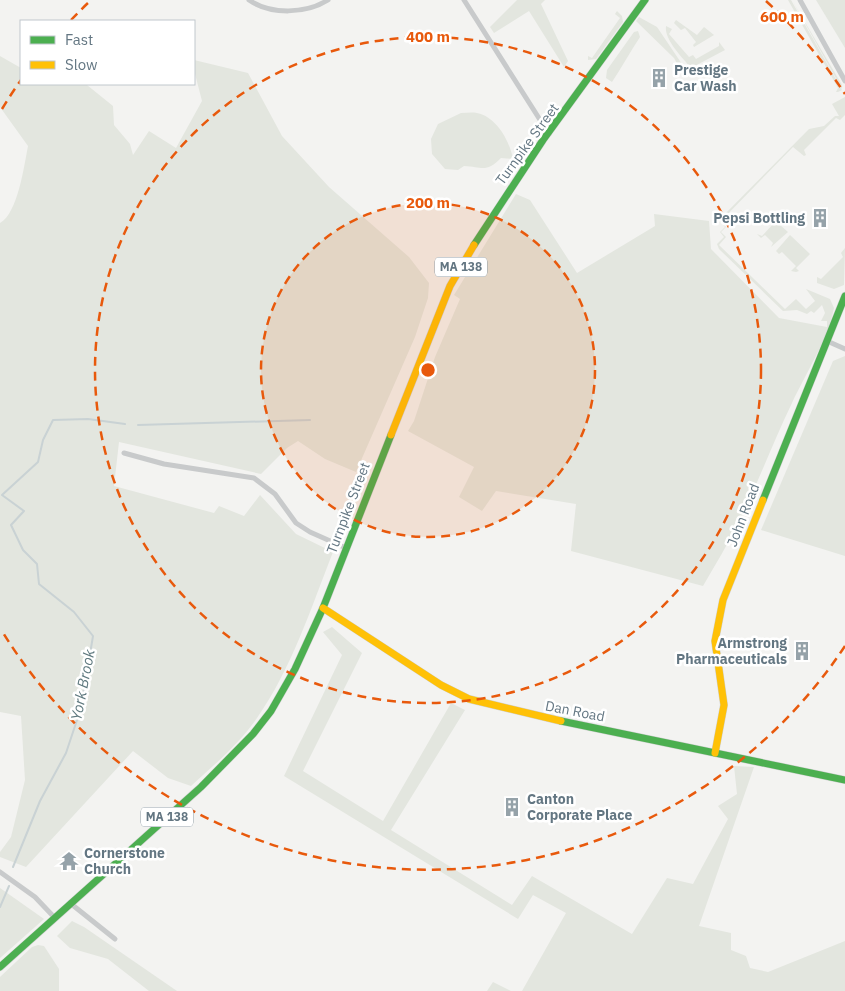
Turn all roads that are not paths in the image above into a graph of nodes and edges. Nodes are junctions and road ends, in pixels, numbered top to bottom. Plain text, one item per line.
1 (249, 0) edge
2 (328, 0) edge
3 (464, 0) edge
4 (645, 0) edge
5 (800, 0) edge
6 (845, 81) edge
7 (549, 134) junction
8 (845, 296) edge
9 (827, 341) junction
10 (845, 349) edge
11 (124, 453) dead end
12 (346, 548) junction
13 (323, 608) junction
14 (715, 753) junction
15 (845, 780) edge
16 (0, 872) edge
17 (70, 903) junction
18 (54, 918) junction
19 (115, 939) dead end
20 (0, 967) edge

1 - 2 street
3 - 7 street
4 - 7 main road, Turnpike Street / MA 138
5 - 6 street
7 - 12 main road, Turnpike Street / MA 138
8 - 9 main road, John Road
9 - 10 street
9 - 14 main road, John Road
11 - 12 street
12 - 13 main road, Turnpike Street / MA 138
13 - 14 main road, Dan Road
13 - 17 main road, Turnpike Street / MA 138
14 - 15 main road, Dan Road
16 - 18 street
17 - 18 main road, Turnpike Street / MA 138
17 - 19 street
18 - 20 main road, Turnpike Street / MA 138

